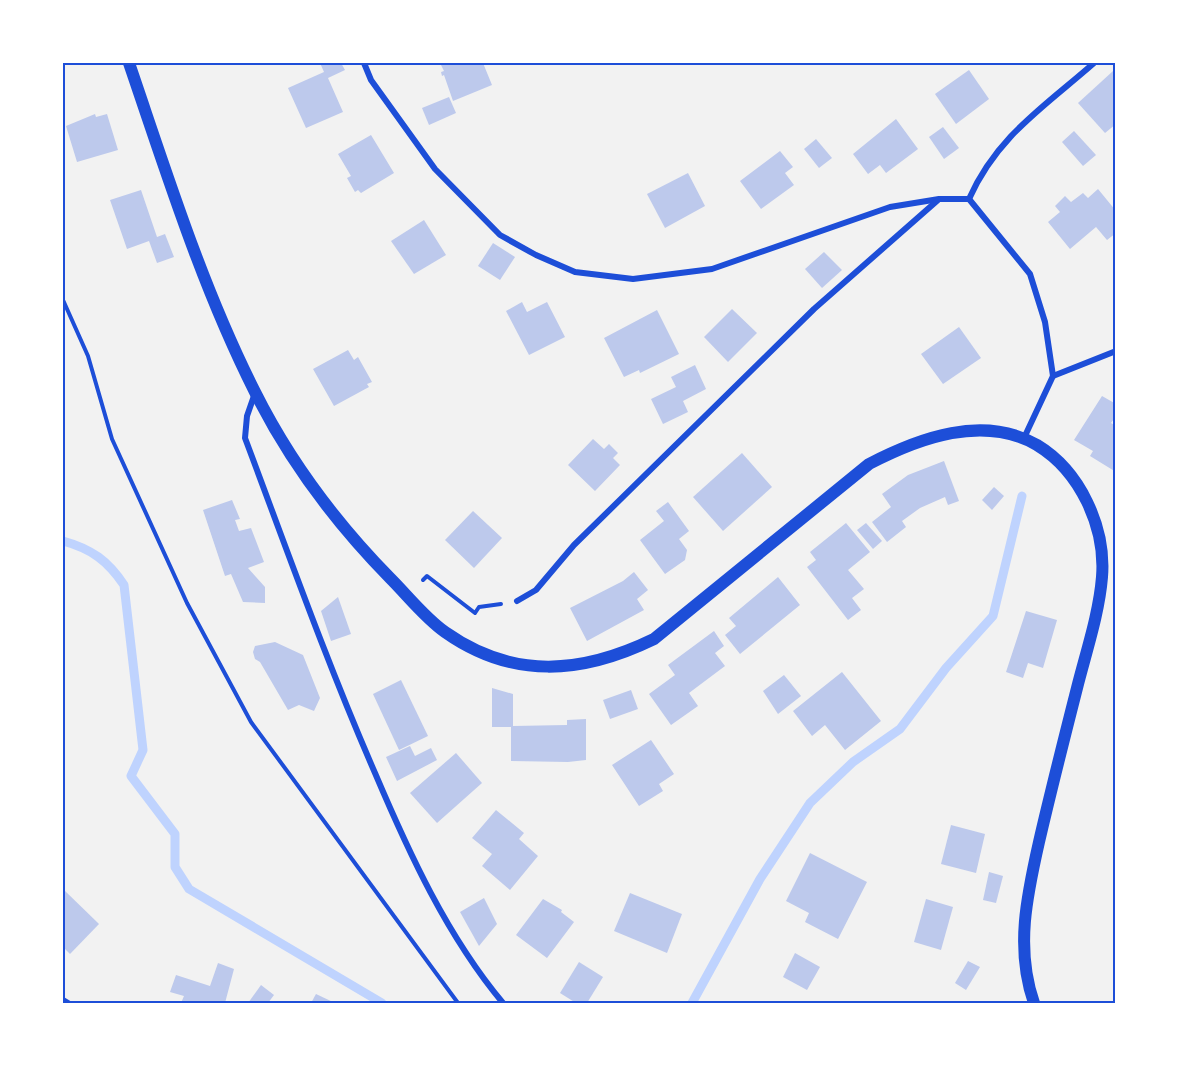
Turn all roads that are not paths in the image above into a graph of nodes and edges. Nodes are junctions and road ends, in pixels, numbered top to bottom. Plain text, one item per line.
1 (129, 63) edge
2 (364, 63) edge
3 (1095, 63) edge
4 (939, 199) junction
5 (969, 199) junction
6 (1116, 351) edge
7 (1053, 376) junction
8 (255, 393) junction
9 (1024, 438) junction
10 (517, 602) road end
11 (63, 1000) edge
12 (68, 1003) edge
13 (503, 1003) edge
14 (1034, 1003) edge

1 - 8 main road
2 - 4 street
3 - 5 street
4 - 5 street
4 - 10 street
5 - 7 street
6 - 7 street
7 - 9 street
8 - 9 main road
8 - 13 street
9 - 14 main road
11 - 12 street

